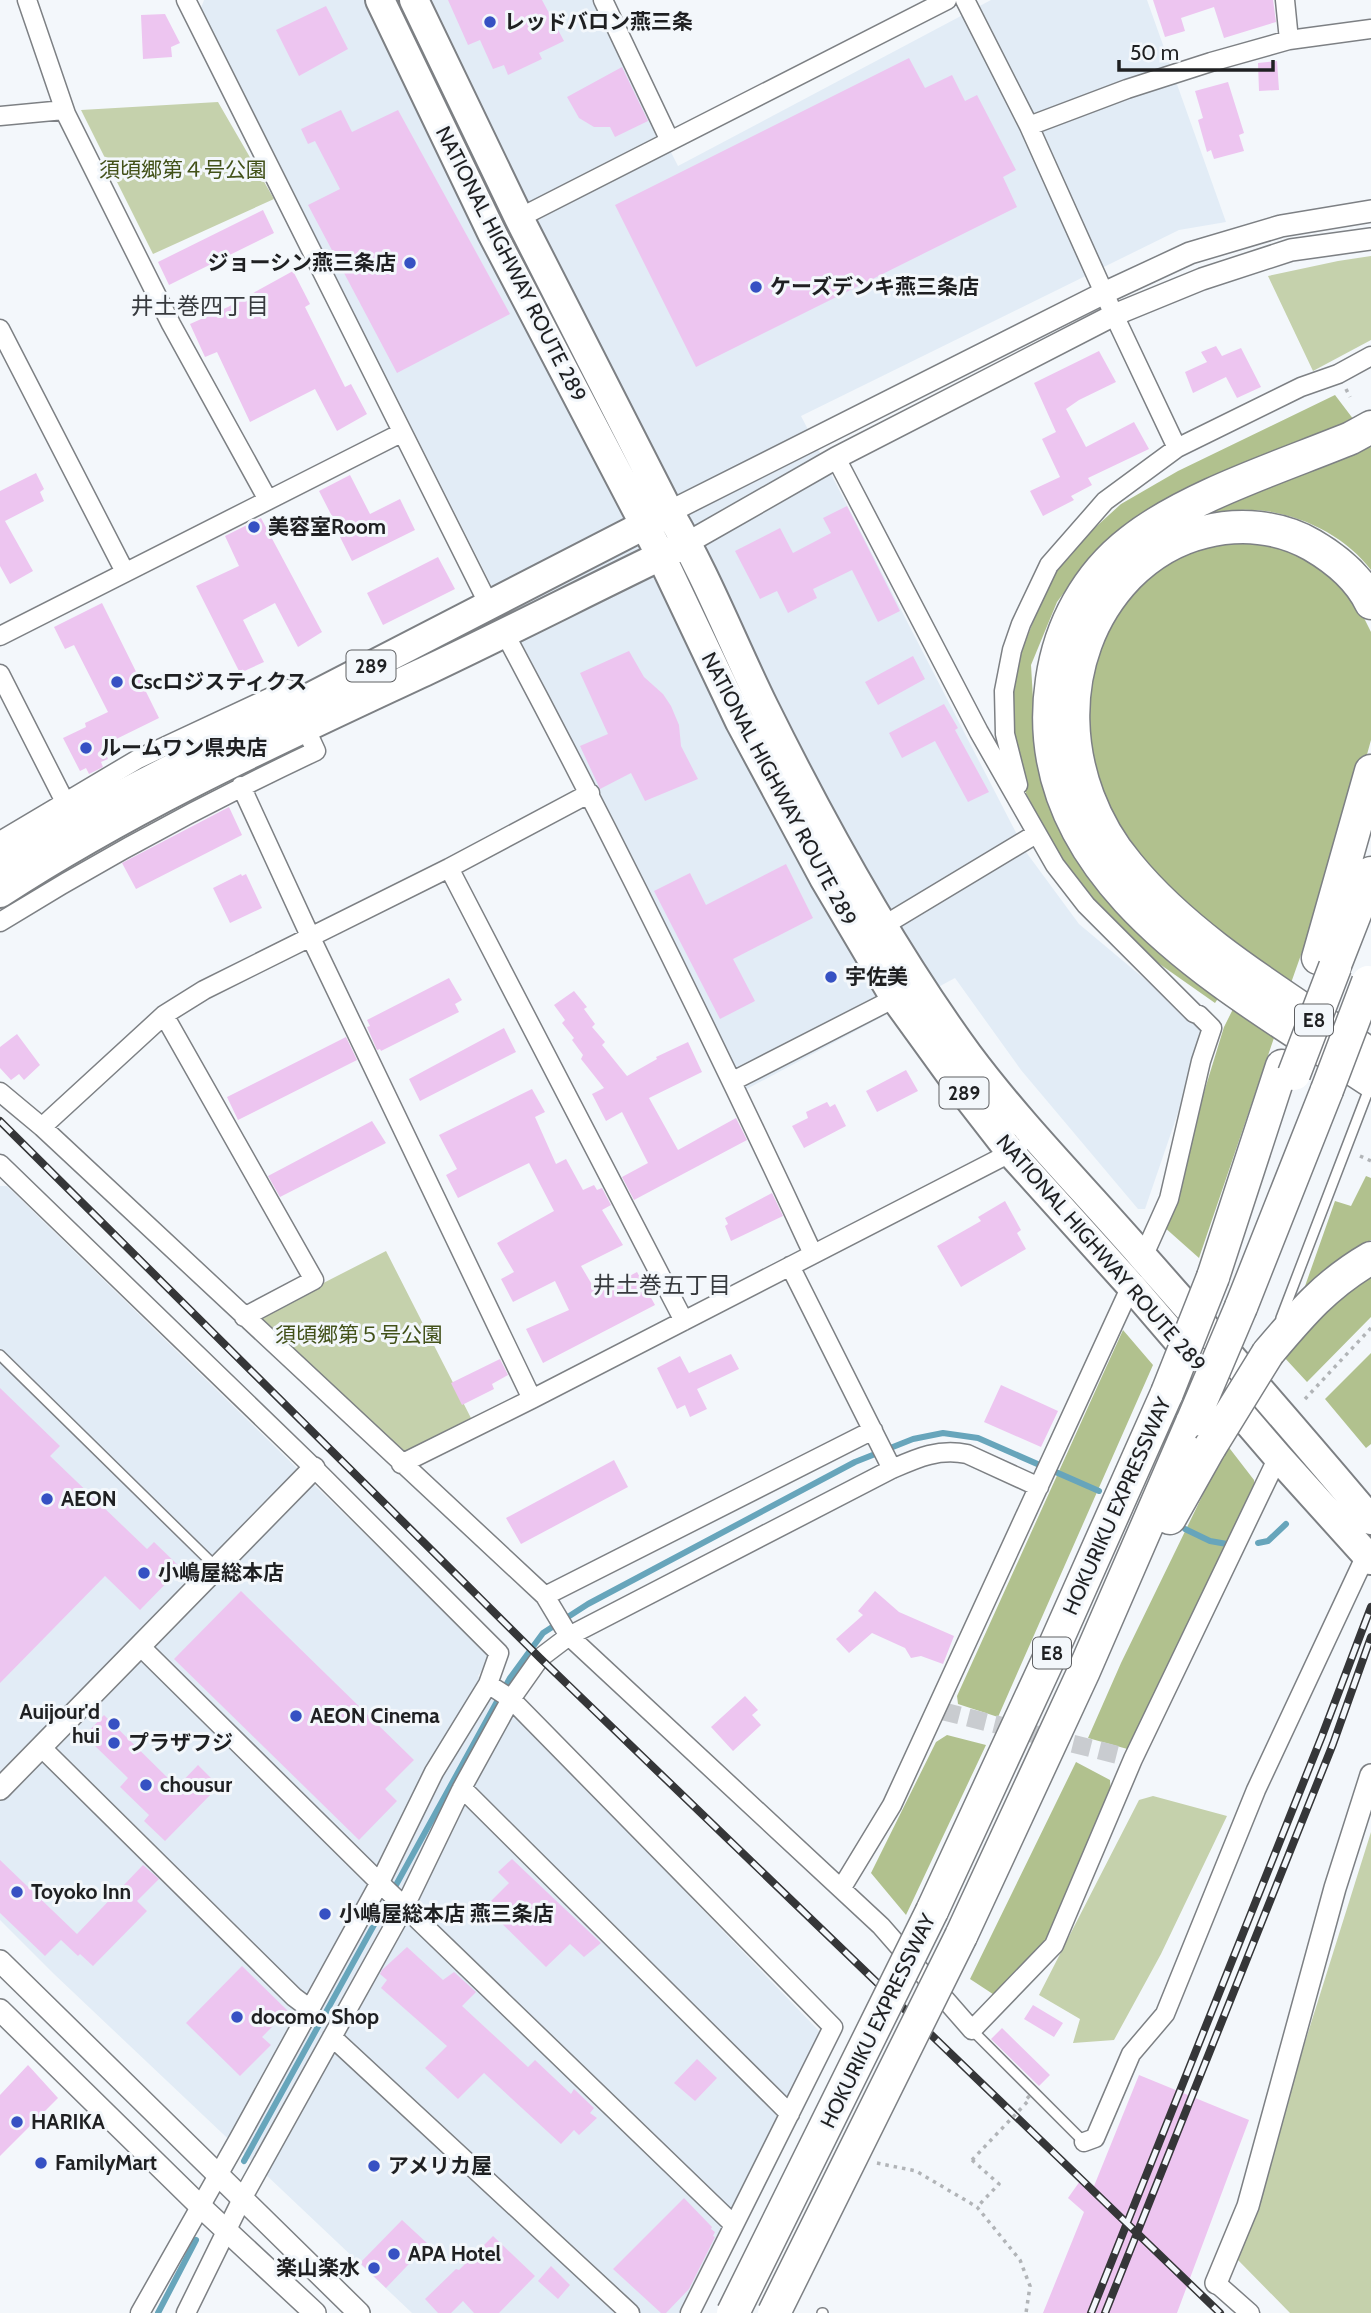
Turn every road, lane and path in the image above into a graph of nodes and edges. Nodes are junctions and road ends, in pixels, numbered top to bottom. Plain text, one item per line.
1 (27, 0) edge
2 (186, 0) edge
3 (380, 0) edge
4 (414, 0) edge
5 (603, 0) edge
6 (947, 0) edge
7 (965, 0) edge
8 (1285, 0) edge
9 (1371, 29) edge
10 (1289, 40) junction
11 (66, 114) junction
12 (0, 116) edge
13 (1029, 126) junction
14 (670, 141) junction
15 (1371, 211) edge
16 (519, 218) junction
17 (1371, 239) edge
18 (1104, 293) junction
19 (1114, 315) junction
20 (0, 328) edge
21 (1371, 355) edge
22 (1371, 427) edge
23 (401, 433) junction
24 (1177, 448) junction
25 (836, 458) junction
26 (268, 500) junction
27 (657, 519) junction
28 (687, 543) junction
29 (660, 556) junction
30 (125, 572) junction
31 (1371, 603) edge
32 (489, 605) junction
33 (505, 634) junction
34 (0, 636) edge
35 (0, 674) edge
36 (301, 716) junction
37 (1371, 771) edge
38 (241, 786) junction
39 (590, 793) junction
40 (76, 819) junction
41 (1032, 826) junction
42 (0, 841) edge
43 (0, 863) edge
44 (449, 868) junction
45 (1371, 873) edge
46 (0, 893) edge
47 (0, 922) edge
48 (883, 926) junction
49 (311, 938) junction
50 (1326, 962) junction
51 (1369, 978) edge
52 (895, 998) junction
53 (164, 1015) junction
54 (1371, 1055) edge
55 (733, 1081) junction
56 (1371, 1083) edge
57 (0, 1092) edge
58 (42, 1127) junction
59 (1035, 1136) junction
60 (1012, 1154) junction
61 (1360, 1156) dead end
62 (1371, 1161) edge
63 (0, 1164) edge
64 (813, 1254) junction
65 (1143, 1257) junction
66 (1371, 1258) edge
67 (790, 1266) junction
68 (1131, 1286) junction
69 (244, 1317) junction
70 (684, 1321) junction
71 (1371, 1328) edge
72 (1268, 1353) junction
73 (0, 1355) edge
74 (532, 1399) junction
75 (1305, 1399) dead end
76 (876, 1435) junction
77 (1278, 1457) junction
78 (401, 1464) junction
79 (890, 1464) junction
80 (314, 1468) junction
81 (1041, 1481) junction
82 (1368, 1509) edge
83 (1369, 1558) edge
84 (218, 1569) junction
85 (548, 1599) junction
86 (567, 1632) junction
87 (140, 1646) junction
88 (488, 1684) junction
89 (511, 1699) junction
90 (41, 1747) junction
91 (1371, 1775) edge
92 (462, 1788) junction
93 (0, 1789) edge
94 (841, 1889) junction
95 (392, 1894) junction
96 (961, 1936) junction
97 (0, 1961) edge
98 (0, 2010) edge
99 (310, 2010) junction
100 (972, 2030) junction
101 (332, 2037) junction
102 (1027, 2096) dead end
103 (790, 2114) junction
104 (1084, 2142) joint
105 (870, 2162) dead end
106 (218, 2176) junction
107 (242, 2199) junction
108 (200, 2206) junction
109 (977, 2207) junction
110 (734, 2225) junction
111 (226, 2230) junction
112 (1216, 2283) joint
113 (140, 2313) edge
114 (186, 2313) edge
115 (315, 2313) edge
116 (359, 2313) edge
117 (630, 2313) edge
118 (690, 2313) edge
119 (733, 2313) edge
120 (774, 2313) edge
121 (1026, 2313) edge
122 (1250, 2313) edge

1 - 11 street
2 - 23 street
3 - 27 highway, NATIONAL HIGHWAY ROUTE 289 / 289
4 - 16 highway, NATIONAL HIGHWAY ROUTE 289 / 289
5 - 14 street
6 - 14 street
7 - 13 street
8 - 10 street
9 - 10 street
10 - 13 street
11 - 12 street
11 - 26 street
13 - 18 street
14 - 16 street
15 - 18 street
16 - 27 highway, NATIONAL HIGHWAY ROUTE 289 / 289
17 - 19 street
18 - 19 street
18 - 27 street
19 - 24 street
19 - 25 street
20 - 30 street
21 - 24 street
22 - 56 highway
23 - 26 street
23 - 32 street
24 - 41 street
25 - 28 street
25 - 41 street
26 - 30 street
27 - 28 highway, NATIONAL HIGHWAY ROUTE 289 / 289
27 - 29 highway, NATIONAL HIGHWAY ROUTE 289 / 289
27 - 32 highway, 289
28 - 29 highway, 289
28 - 48 highway, NATIONAL HIGHWAY ROUTE 289 / 289
29 - 33 highway, 289
29 - 52 highway, NATIONAL HIGHWAY ROUTE 289 / 289
30 - 34 street
31 - 54 highway
32 - 36 highway, 289
33 - 36 highway, 289
33 - 39 street
35 - 40 street
36 - 38 street
36 - 40 highway, 289
36 - 40 street
37 - 50 highway
38 - 47 street
38 - 49 street
39 - 44 street
39 - 55 street
40 - 42 street
40 - 43 highway, 289
40 - 46 highway, 289
41 - 48 street
41 - 65 street
44 - 49 street
44 - 70 street
45 - 50 highway
48 - 59 highway, NATIONAL HIGHWAY ROUTE 289 / 289
49 - 53 street
49 - 74 street
50 - 119 highway, HOKURIKU EXPRESSWAY / E8, bridge
51 - 96 highway, HOKURIKU EXPRESSWAY / E8, bridge
52 - 55 street
52 - 60 highway, NATIONAL HIGHWAY ROUTE 289 / 289
53 - 58 street
53 - 69 street
55 - 64 street
56 - 72 lane
57 - 58 street
58 - 69 street
59 - 60 street
59 - 65 highway, NATIONAL HIGHWAY ROUTE 289 / 289
60 - 64 street
60 - 68 highway, NATIONAL HIGHWAY ROUTE 289 / 289
61 - 62 path
63 - 80 street
64 - 67 street
65 - 82 highway, NATIONAL HIGHWAY ROUTE 289 / 289
66 - 72 highway
67 - 70 street
67 - 76 street
68 - 77 highway, NATIONAL HIGHWAY ROUTE 289 / 289
68 - 81 street
69 - 78 street
70 - 74 street
71 - 75 path
72 - 96 highway, bridge
73 - 84 lane
74 - 78 street
76 - 79 street
76 - 85 street
77 - 83 highway, NATIONAL HIGHWAY ROUTE 289 / 289
77 - 100 street
78 - 85 street
79 - 81 street
79 - 86 street
80 - 84 street
80 - 88 street
81 - 94 street
83 - 104 street
84 - 87 street
85 - 86 street
86 - 89 street
86 - 94 street
87 - 90 street
87 - 95 street
88 - 89 street
88 - 95 street
89 - 92 street
89 - 103 street
90 - 93 street
90 - 99 street
91 - 112 street
92 - 95 street
92 - 103 street
94 - 100 street
95 - 99 street
95 - 101 street
95 - 110 street
96 - 120 highway, HOKURIKU EXPRESSWAY / E8, bridge
97 - 106 street
98 - 108 street
99 - 106 street
100 - 104 lane
101 - 107 street
101 - 117 street
102 - 109 path, bridge
103 - 110 street
105 - 109 path
106 - 107 street
106 - 108 street
107 - 111 street
107 - 116 street
108 - 111 street
108 - 113 street
109 - 121 path
110 - 118 street
111 - 114 street
111 - 115 street
112 - 122 street

